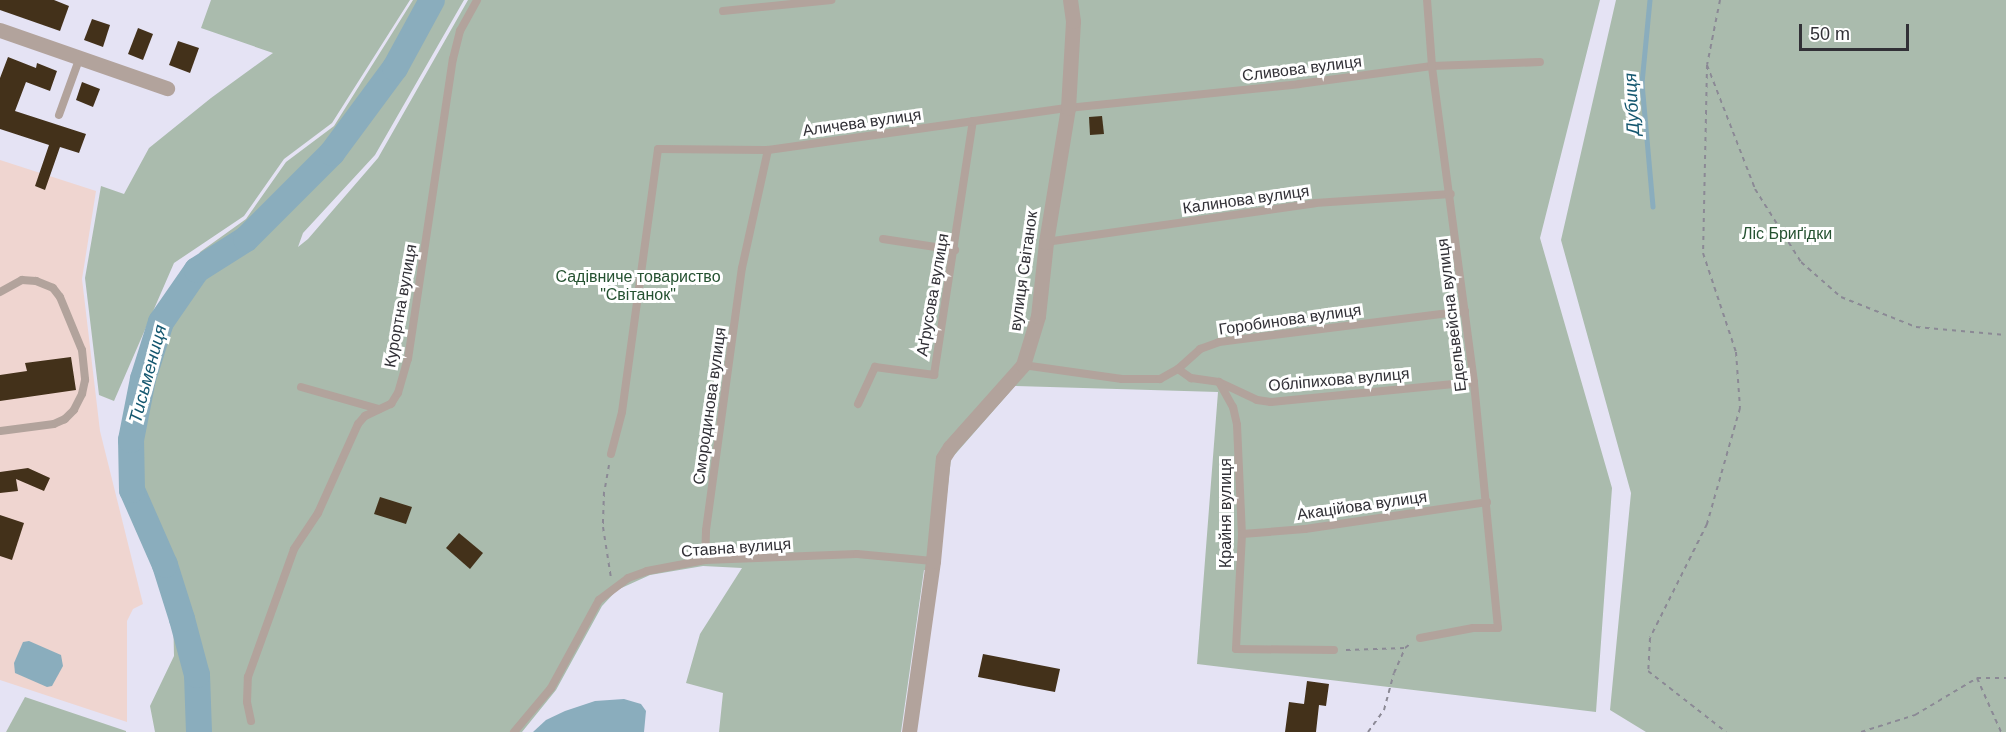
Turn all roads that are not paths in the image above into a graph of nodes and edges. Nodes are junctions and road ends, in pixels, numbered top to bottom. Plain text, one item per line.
1 (477, 0) edge
2 (831, 0) edge
3 (1070, 0) edge
4 (1426, 0) edge
5 (723, 11) dead end
6 (0, 30) edge
7 (80, 57) junction
8 (1540, 62) dead end
9 (1432, 66) junction
10 (167, 88) dead end
11 (1068, 108) junction
12 (59, 115) dead end
13 (974, 122) junction
14 (768, 150) junction
15 (1451, 194) junction
16 (883, 239) dead end
17 (1046, 242) junction
18 (956, 250) junction
19 (0, 292) edge
20 (1465, 311) junction
21 (1023, 365) junction
22 (1178, 369) junction
23 (1219, 382) junction
24 (1474, 382) junction
25 (301, 387) dead end
26 (858, 404) dead end
27 (379, 409) junction
28 (0, 431) edge
29 (611, 454) road end
30 (1486, 502) junction
31 (1242, 534) junction
32 (705, 561) junction
33 (933, 561) junction
34 (1420, 638) road end
35 (1334, 651) road end
36 (251, 721) dead end
37 (514, 732) edge
38 (909, 732) edge

1 - 27 lane, Курортна вулиця
2 - 5 lane
3 - 11 street, вулиця Світанок
4 - 9 lane, Едельвейсна вулиця
6 - 7 street
7 - 10 street
7 - 12 lane
8 - 9 lane, Сливова вулиця
9 - 11 lane, Сливова вулиця
9 - 15 lane, Едельвейсна вулиця
11 - 13 lane, Аличева вулиця
11 - 17 street, вулиця Світанок
13 - 14 lane, Аличева вулиця
13 - 18 lane, Аґрусова вулиця
14 - 29 lane, Аличева вулиця
14 - 32 lane, Смородинова вулиця
15 - 17 lane, Калинова вулиця
15 - 20 lane, Едельвейсна вулиця
16 - 18 lane
17 - 21 street, вулиця Світанок
18 - 26 lane, Аґрусова вулиця
19 - 28 lane
20 - 22 lane, Горобинова вулиця
20 - 24 lane, Едельвейсна вулиця
21 - 22 lane, Горобинова вулиця
21 - 33 street, вулиця Світанок
22 - 23 lane, Обліпихова вулиця
23 - 24 lane, Обліпихова вулиця
23 - 31 lane, Крайня вулиця
24 - 30 lane, Едельвейсна вулиця
25 - 27 lane
27 - 36 lane, Курортна вулиця
30 - 31 lane, Акаційова вулиця
30 - 34 lane, Едельвейсна вулиця
31 - 35 lane, Крайня вулиця
32 - 33 lane, Ставна вулиця
32 - 37 lane, Ставна вулиця
33 - 38 street, вулиця Світанок

